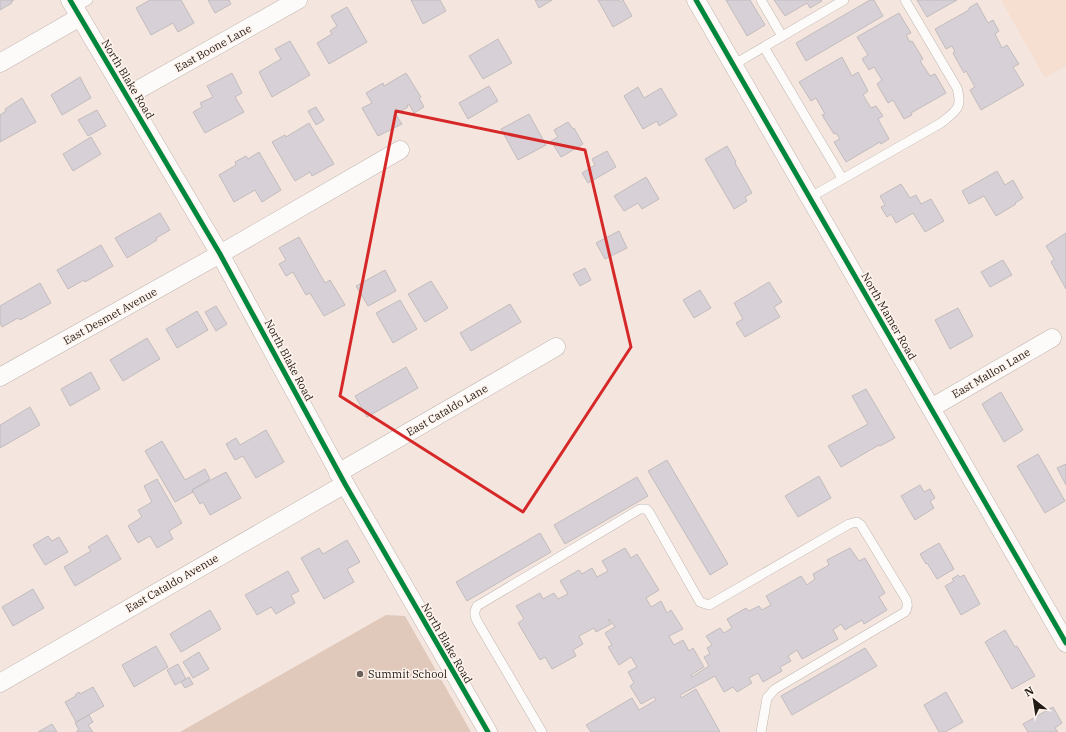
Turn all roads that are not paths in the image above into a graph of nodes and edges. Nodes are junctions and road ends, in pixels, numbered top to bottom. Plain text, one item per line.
1 (298, 0) edge
2 (696, 0) edge
3 (761, 0) edge
4 (844, 0) edge
5 (905, 0) edge
6 (78, 6) edge
7 (782, 36) junction
8 (764, 47) junction
9 (0, 63) edge
10 (733, 65) junction
11 (127, 96) junction
12 (400, 150) dead end
13 (842, 178) junction
14 (809, 198) junction
15 (220, 254) junction
16 (1052, 338) dead end
17 (556, 347) dead end
18 (0, 377) edge
19 (931, 408) junction
20 (341, 479) junction
21 (1066, 642) edge
22 (0, 683) edge
23 (488, 732) edge
24 (542, 732) edge
25 (761, 732) edge

1 - 11 street, East Boone Lane
2 - 10 street, North Mamer Road
3 - 7 lane
4 - 7 lane
5 - 13 lane
6 - 9 street
6 - 11 street, North Blake Road
7 - 8 lane
8 - 10 lane
8 - 13 lane
10 - 14 street, North Mamer Road
11 - 15 street, North Blake Road
12 - 15 street
13 - 14 lane
14 - 19 street, North Mamer Road
15 - 18 street, East Desmet Avenue
15 - 20 street, North Blake Road
16 - 19 street, East Mallon Lane
17 - 20 street, East Cataldo Lane
19 - 21 street, North Mamer Road
20 - 22 street, East Cataldo Avenue
20 - 23 street, North Blake Road
24 - 25 lane

